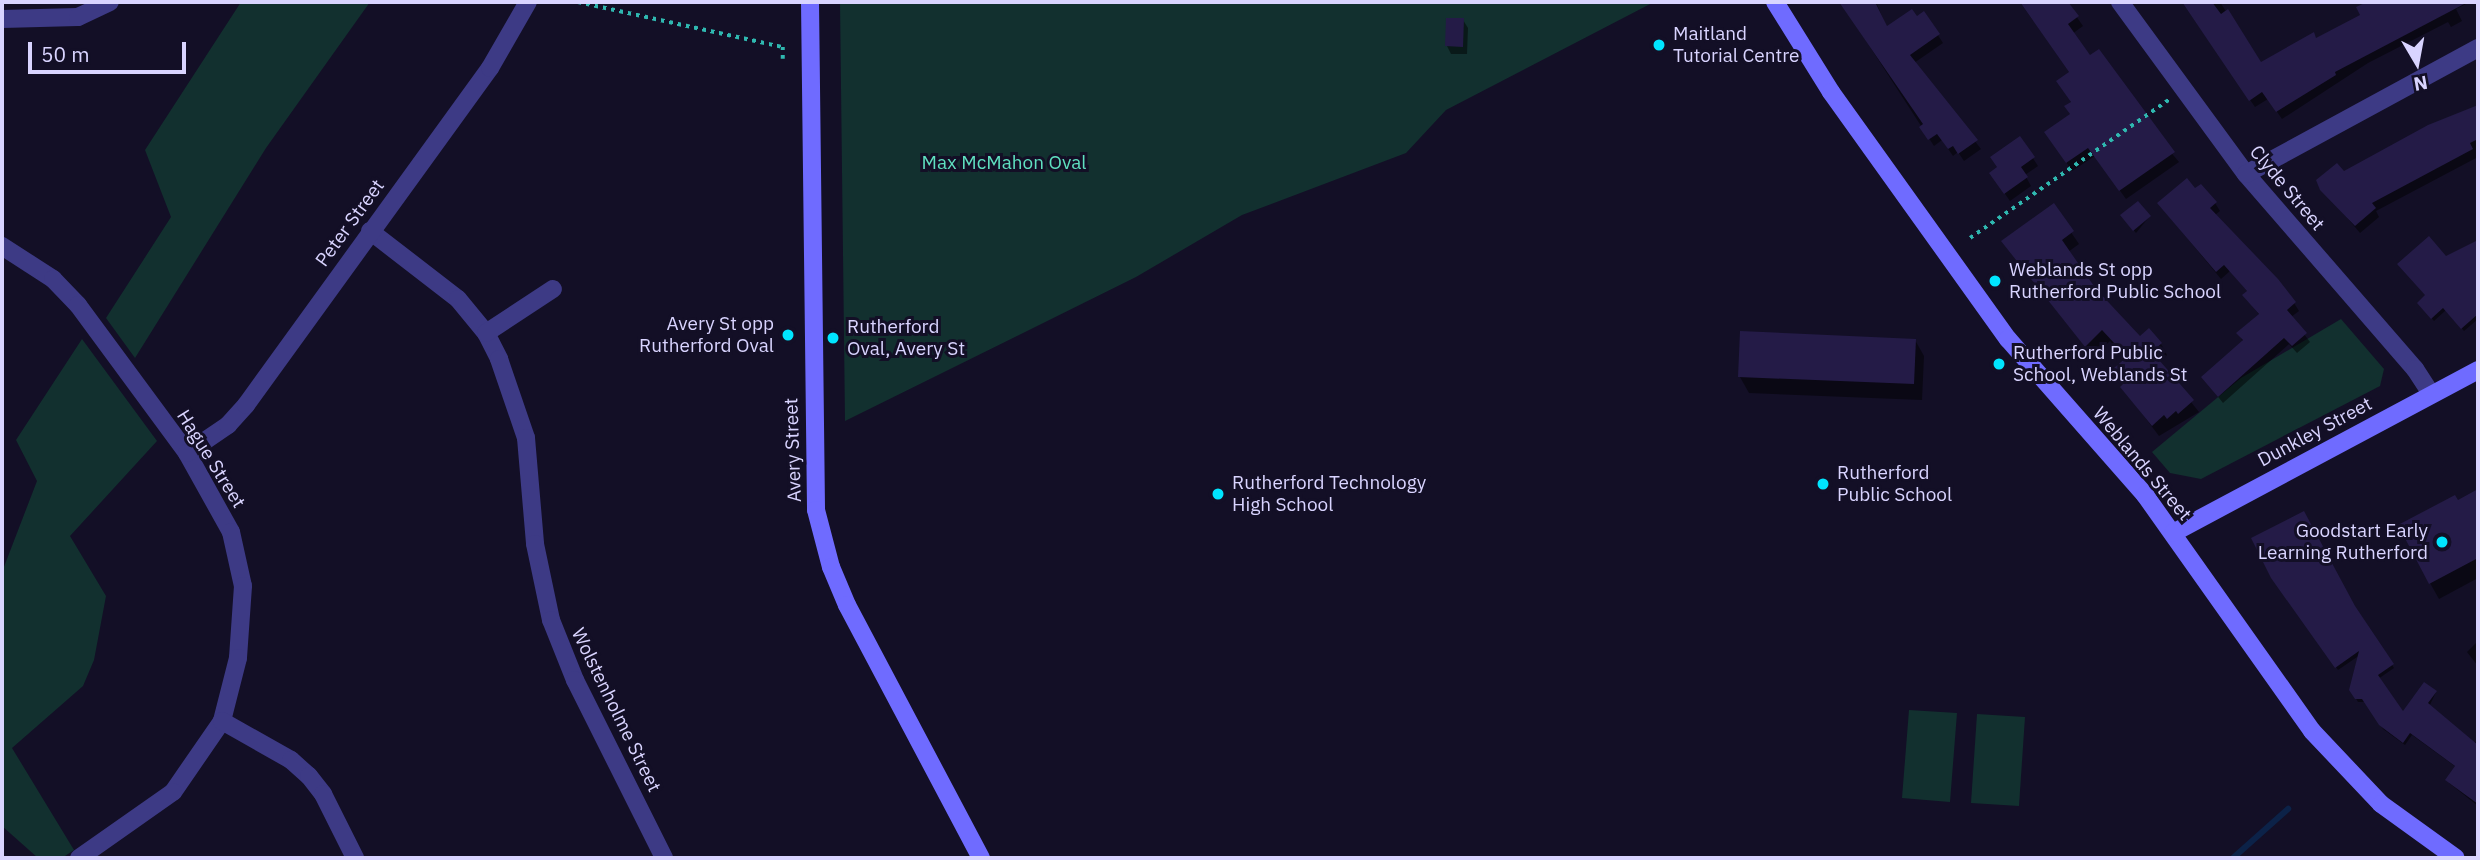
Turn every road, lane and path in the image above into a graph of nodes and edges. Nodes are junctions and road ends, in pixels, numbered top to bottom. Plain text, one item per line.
1 (110, 2) edge
2 (528, 2) edge
3 (578, 2) edge
4 (810, 2) edge
5 (1775, 2) edge
6 (2120, 2) edge
7 (2, 19) edge
8 (2478, 48) edge
9 (783, 59) dead end
10 (2183, 90) junction
11 (2246, 174) junction
12 (370, 231) junction
13 (1969, 239) dead end
14 (2, 246) edge
15 (553, 289) dead end
16 (486, 333) junction
17 (2478, 370) edge
18 (2431, 394) junction
19 (187, 453) junction
20 (2173, 533) junction
21 (222, 721) junction
22 (79, 858) edge
23 (355, 858) edge
24 (664, 858) edge
25 (981, 858) edge
26 (2456, 858) edge

1 - 7 street
2 - 12 street, Peter Street
3 - 9 path
4 - 25 street, Avery Street
5 - 20 street, Weblands Street
6 - 10 street, Clyde Street
8 - 11 street
10 - 11 street, Clyde Street
10 - 13 path
11 - 18 street, Clyde Street
12 - 16 street, Wolstenholme Street
12 - 19 street, Peter Street
14 - 19 street, Hague Street
15 - 16 street
16 - 24 street, Wolstenholme Street
17 - 18 street, Dunkley Street
18 - 20 street, Dunkley Street
19 - 21 street, Hague Street
20 - 26 street, Weblands Street
21 - 22 street, Hague Street
21 - 23 street

